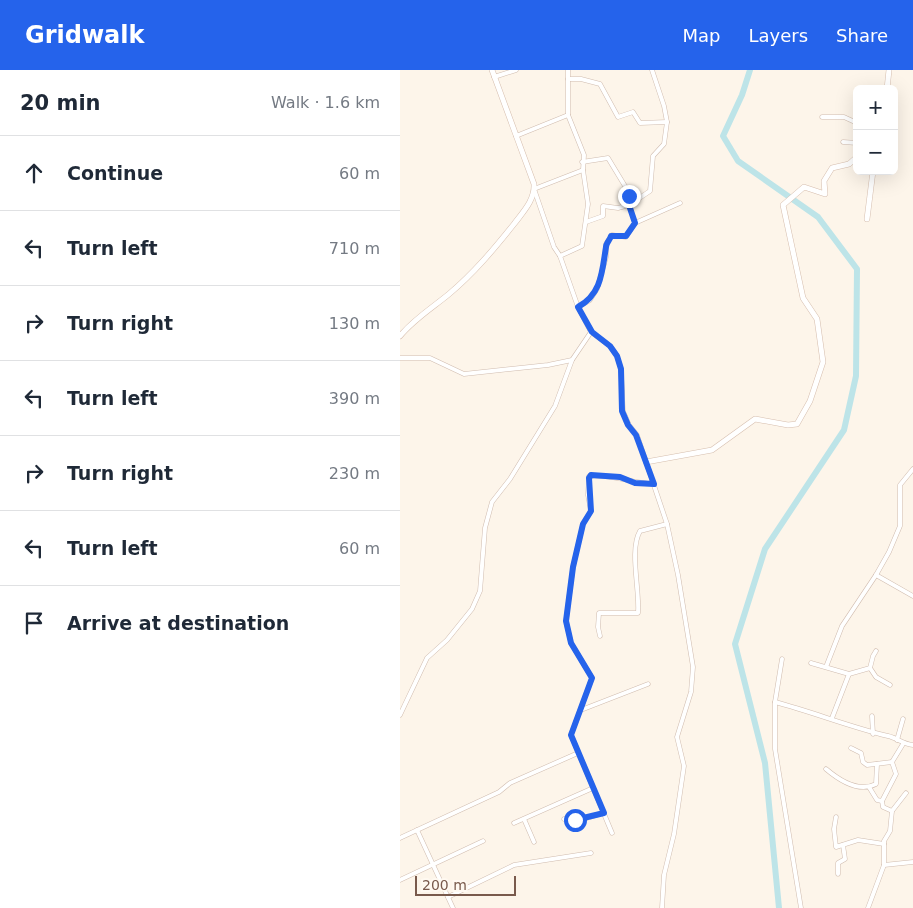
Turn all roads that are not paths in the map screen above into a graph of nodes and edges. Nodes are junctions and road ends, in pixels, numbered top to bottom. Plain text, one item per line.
1 (492, 70) edge
2 (516, 70) edge
3 (568, 70) edge
4 (652, 70) edge
5 (889, 70) edge
6 (494, 77) junction
7 (568, 80) junction
8 (887, 85) edge
9 (568, 115) junction
10 (822, 117) dead end
11 (853, 121) edge
12 (667, 122) junction
13 (516, 136) junction
14 (844, 142) dead end
15 (853, 143) edge
16 (853, 160) edge
17 (582, 162) junction
18 (583, 170) junction
19 (872, 175) edge
20 (534, 188) junction
21 (680, 203) dead end
22 (629, 205) junction
23 (867, 218) dead end
24 (586, 222) junction
25 (635, 223) junction
26 (560, 256) junction
27 (578, 307) junction
28 (592, 332) junction
29 (400, 336) edge
30 (400, 358) edge
31 (572, 360) junction
32 (646, 462) junction
33 (913, 469) edge
34 (654, 484) junction
35 (667, 524) junction
36 (876, 576) junction
37 (913, 596) edge
38 (600, 636) dead end
39 (876, 651) dead end
40 (782, 659) dead end
41 (811, 663) dead end
42 (826, 667) junction
43 (870, 668) junction
44 (849, 674) junction
45 (648, 684) dead end
46 (890, 686) dead end
47 (775, 702) junction
48 (581, 710) junction
49 (400, 715) edge
50 (872, 716) dead end
51 (832, 718) junction
52 (903, 719) dead end
53 (873, 734) junction
54 (897, 740) junction
55 (903, 744) junction
56 (913, 745) edge
57 (851, 748) dead end
58 (578, 753) junction
59 (892, 762) junction
60 (877, 764) junction
61 (826, 769) dead end
62 (869, 787) junction
63 (593, 788) junction
64 (906, 793) dead end
65 (882, 801) junction
66 (892, 810) junction
67 (604, 813) junction
68 (836, 817) dead end
69 (524, 818) junction
70 (564, 819) dead end
71 (514, 823) dead end
72 (417, 830) junction
73 (612, 833) dead end
74 (400, 838) edge
75 (483, 841) dead end
76 (534, 842) dead end
77 (884, 844) junction
78 (843, 845) junction
79 (591, 853) dead end
80 (913, 862) edge
81 (433, 864) junction
82 (884, 865) junction
83 (838, 874) dead end
84 (400, 880) edge
85 (448, 897) junction
86 (453, 908) edge
87 (662, 908) edge
88 (801, 908) edge
89 (868, 908) edge

1 - 6 street
2 - 6 street
3 - 7 street
4 - 12 street
5 - 8 street
6 - 13 street
7 - 9 street
7 - 12 street
9 - 13 street
9 - 17 street
10 - 11 street
12 - 22 street
13 - 20 street
14 - 15 street
16 - 32 street
17 - 18 street
17 - 22 street
18 - 20 street
18 - 24 street
19 - 23 street
20 - 26 street
20 - 29 street
21 - 25 street
22 - 24 street
22 - 25 street
24 - 26 street
25 - 27 street
26 - 27 street
27 - 28 street
28 - 31 street
28 - 32 street
30 - 31 street
31 - 49 street
32 - 34 street
33 - 36 street
34 - 35 street
34 - 48 street
35 - 38 street
35 - 87 street
36 - 37 street
36 - 42 street
39 - 43 street
40 - 47 street
41 - 42 street
42 - 44 street
43 - 44 street
43 - 46 street
44 - 51 street
45 - 48 street
47 - 51 street
47 - 88 street
48 - 58 street
50 - 53 street
51 - 53 street
52 - 54 street
53 - 54 street
54 - 55 street
55 - 56 street
55 - 59 street
57 - 60 street
58 - 63 street
58 - 72 street
59 - 60 street
59 - 65 street
60 - 62 street
61 - 62 street
62 - 65 street
63 - 67 street
63 - 69 street
64 - 66 street
65 - 66 street
66 - 77 street
67 - 70 street
67 - 73 street
68 - 78 street
69 - 71 street
69 - 76 street
72 - 74 street
72 - 81 street
75 - 81 street
77 - 78 street
77 - 82 street
78 - 83 street
79 - 85 street
80 - 82 street
81 - 84 street
81 - 85 street
82 - 89 street
85 - 86 street

